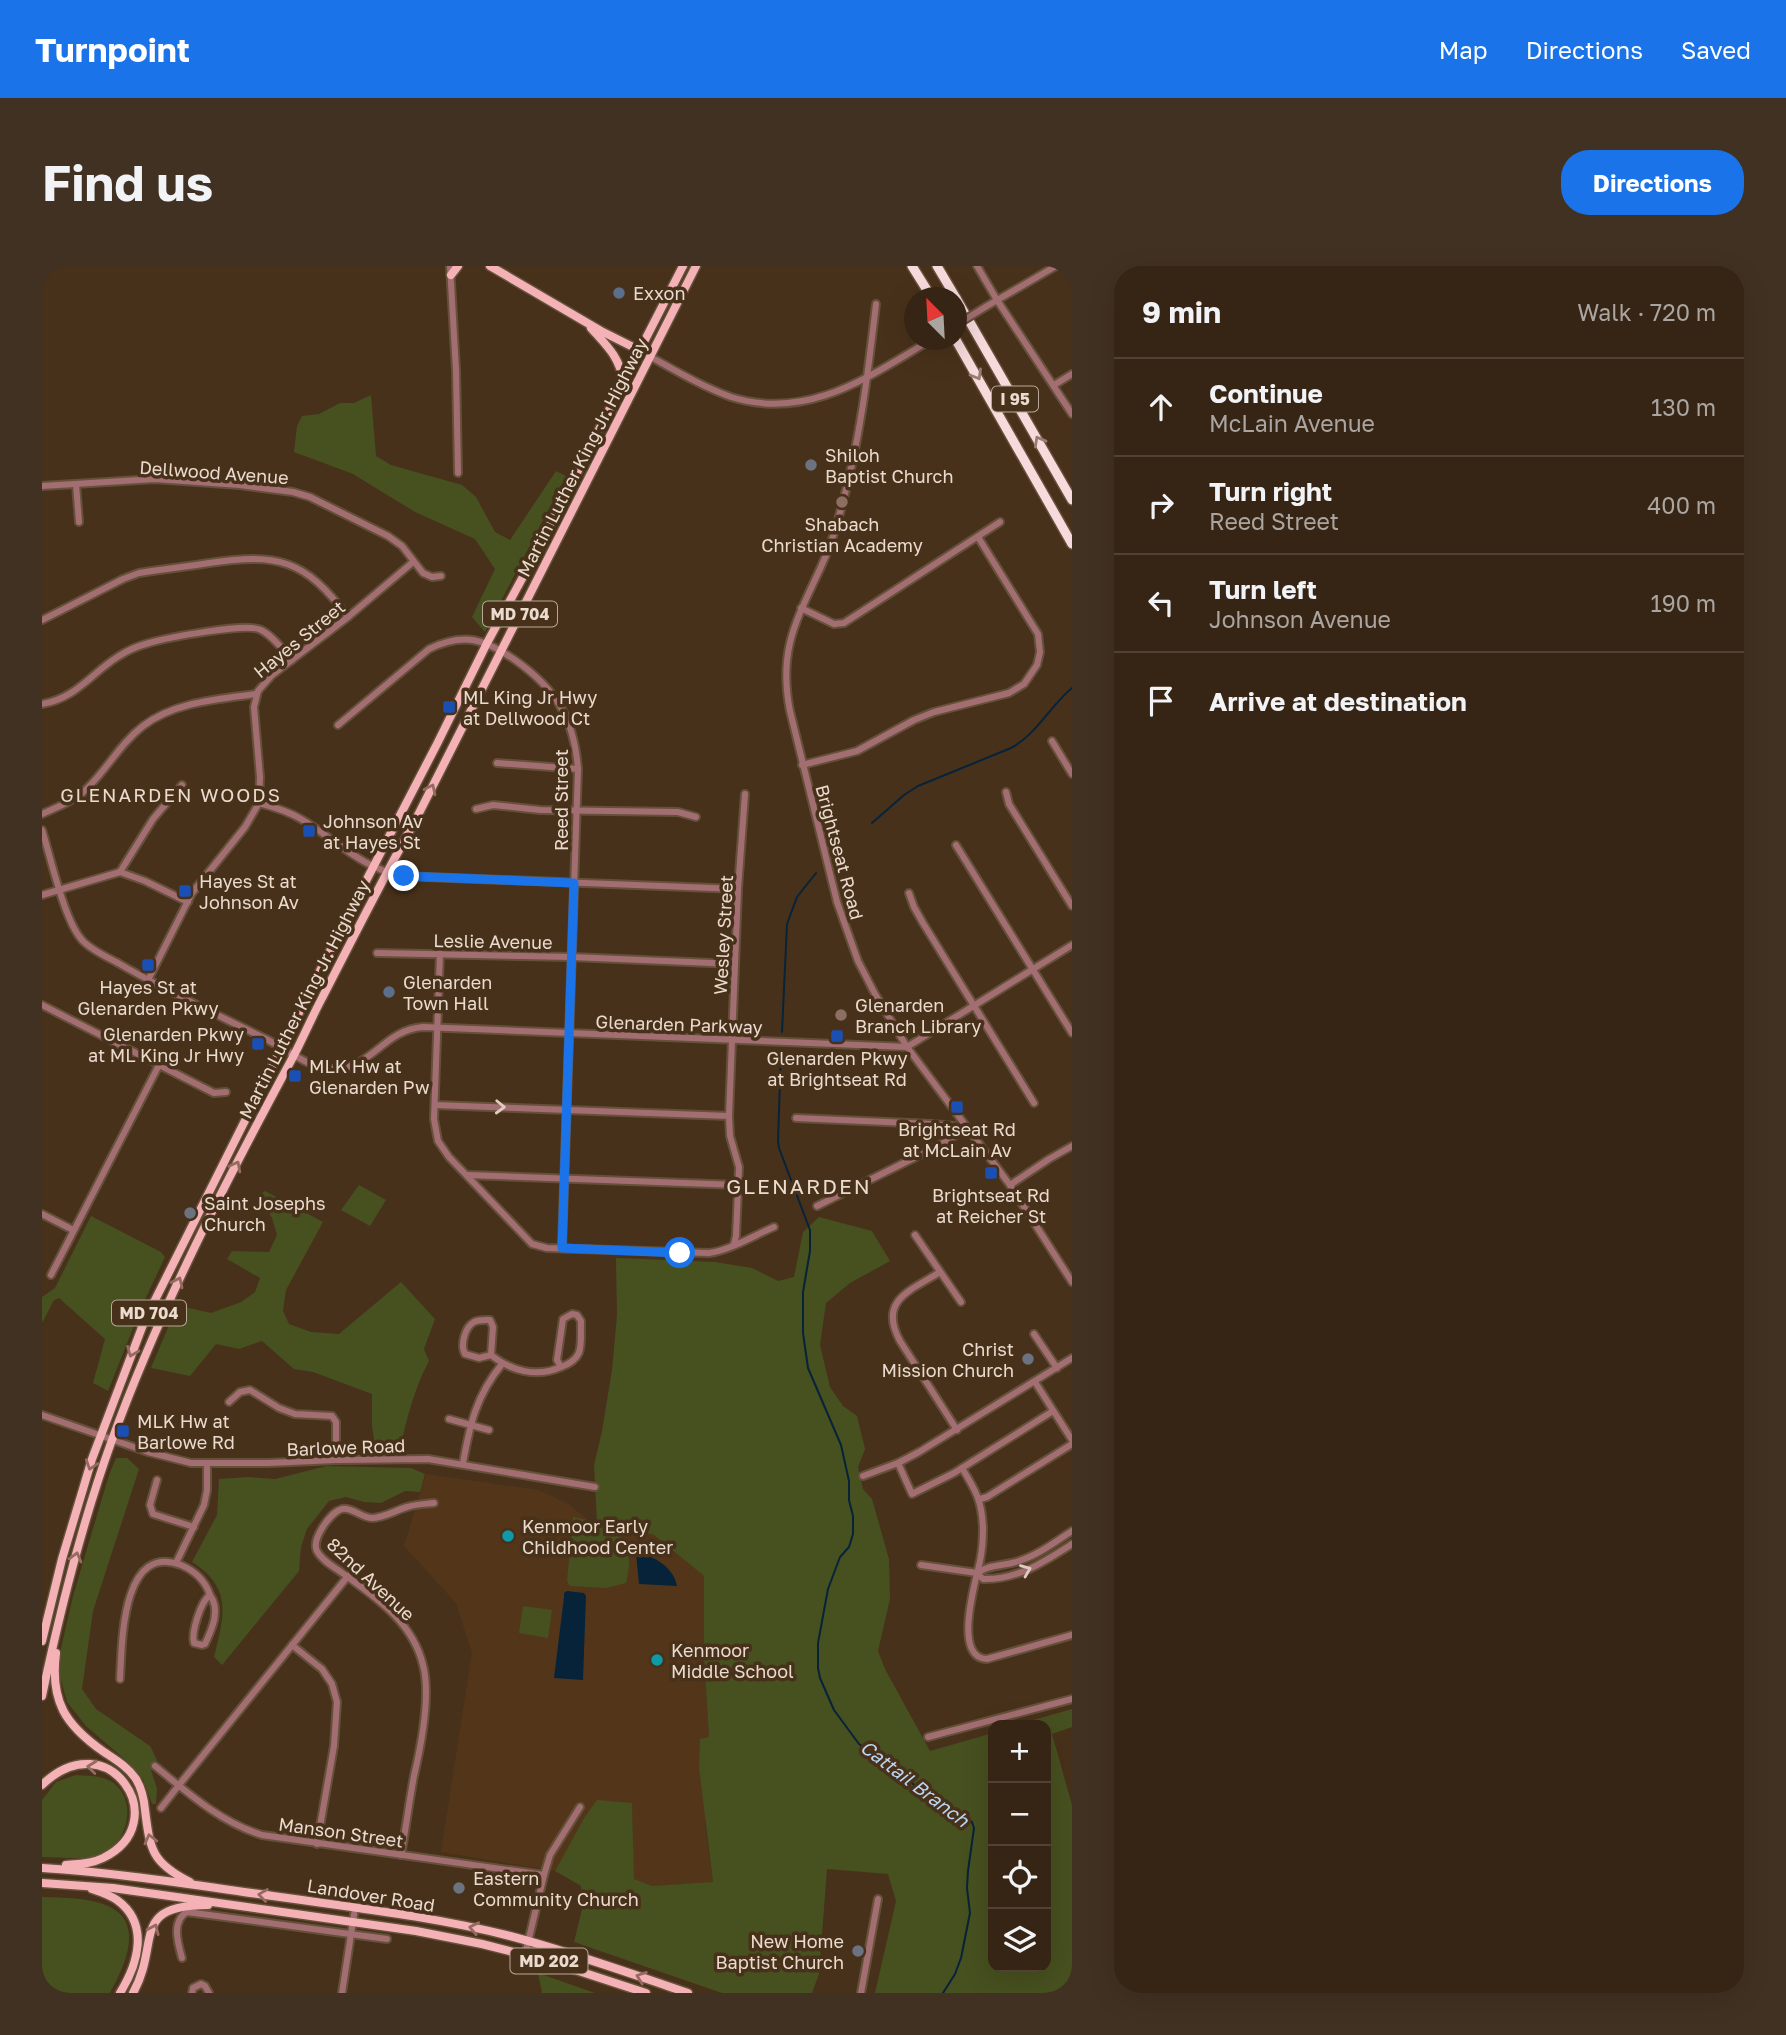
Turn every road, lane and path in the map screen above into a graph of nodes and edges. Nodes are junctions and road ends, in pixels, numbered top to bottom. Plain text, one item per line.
1 (458, 266) edge
2 (490, 266) edge
3 (683, 266) edge
4 (696, 266) edge
5 (912, 266) edge
6 (937, 266) edge
7 (977, 266) edge
8 (1056, 266) edge
9 (450, 271) edge
10 (925, 287) edge
11 (949, 287) edge
12 (997, 300) junction
13 (876, 304) dead end
14 (967, 317) edge
15 (967, 319) edge
16 (584, 321) junction
17 (639, 350) junction
18 (914, 350) edge
19 (962, 350) edge
20 (649, 356) junction
21 (1072, 374) edge
22 (868, 377) junction
23 (623, 381) junction
24 (1054, 385) junction
25 (1072, 414) edge
26 (458, 473) dead end
27 (76, 484) junction
28 (42, 486) edge
29 (1072, 500) edge
30 (79, 522) dead end
31 (1000, 522) dead end
32 (978, 537) junction
33 (1072, 544) edge
34 (413, 562) junction
35 (441, 576) dead end
36 (801, 608) junction
37 (348, 617) junction
38 (42, 620) edge
39 (487, 643) junction
40 (501, 651) junction
41 (292, 660) junction
42 (256, 694) junction
43 (42, 704) edge
44 (338, 725) dead end
45 (1052, 741) dead end
46 (497, 763) dead end
47 (803, 765) junction
48 (578, 769) junction
49 (1072, 774) edge
50 (182, 785) dead end
51 (1006, 792) dead end
52 (745, 794) dead end
53 (259, 803) junction
54 (476, 809) dead end
55 (578, 810) junction
56 (42, 814) edge
57 (696, 817) dead end
58 (42, 830) edge
59 (956, 845) dead end
60 (373, 868) junction
61 (120, 872) junction
62 (388, 872) junction
63 (574, 883) junction
64 (738, 889) junction
65 (60, 890) junction
66 (909, 893) dead end
67 (42, 895) edge
68 (188, 902) junction
69 (1072, 906) edge
70 (1072, 945) edge
71 (377, 953) dead end
72 (440, 953) junction
73 (572, 957) junction
74 (735, 964) junction
75 (1033, 969) junction
76 (148, 980) junction
77 (42, 1005) edge
78 (974, 1006) junction
79 (436, 1028) junction
80 (1072, 1033) edge
81 (569, 1034) junction
82 (732, 1039) junction
83 (907, 1046) junction
84 (282, 1047) junction
85 (294, 1055) junction
86 (159, 1065) junction
87 (226, 1092) dead end
88 (1034, 1103) dead end
89 (435, 1105) junction
90 (566, 1110) junction
91 (729, 1116) junction
92 (796, 1118) dead end
93 (965, 1127) junction
94 (1072, 1146) edge
95 (467, 1175) junction
96 (564, 1178) junction
97 (738, 1185) junction
98 (1010, 1185) junction
99 (817, 1206) dead end
100 (42, 1214) edge
101 (774, 1227) dead end
102 (73, 1230) junction
103 (915, 1235) dead end
104 (734, 1244) junction
105 (182, 1246) junction
106 (562, 1248) junction
107 (195, 1249) junction
108 (940, 1272) junction
109 (51, 1275) dead end
110 (1072, 1282) edge
111 (961, 1302) dead end
112 (1034, 1334) dead end
113 (491, 1355) junction
114 (1072, 1358) edge
115 (502, 1364) junction
116 (561, 1367) junction
117 (1057, 1368) junction
118 (1035, 1382) junction
119 (229, 1402) dead end
120 (1053, 1411) junction
121 (42, 1415) edge
122 (449, 1419) dead end
123 (470, 1423) junction
124 (489, 1430) dead end
125 (957, 1430) junction
126 (100, 1435) junction
127 (112, 1440) junction
128 (1072, 1442) edge
129 (336, 1460) junction
130 (463, 1463) junction
131 (898, 1463) junction
132 (207, 1464) junction
133 (962, 1468) junction
134 (863, 1476) dead end
135 (157, 1480) dead end
136 (595, 1487) dead end
137 (980, 1499) junction
138 (434, 1503) dead end
139 (194, 1527) junction
140 (1072, 1531) edge
141 (1072, 1544) edge
142 (176, 1563) junction
143 (921, 1565) dead end
144 (977, 1573) junction
145 (348, 1576) junction
146 (210, 1595) junction
147 (46, 1622) junction
148 (59, 1623) junction
149 (42, 1633) edge
150 (1072, 1635) edge
151 (42, 1641) edge
152 (292, 1645) junction
153 (120, 1679) dead end
154 (42, 1696) edge
155 (1072, 1699) edge
156 (928, 1737) dead end
157 (155, 1766) dead end
158 (42, 1785) edge
159 (178, 1785) junction
160 (580, 1807) dead end
161 (162, 1808) dead end
162 (317, 1844) junction
163 (401, 1855) junction
164 (42, 1868) edge
165 (544, 1875) junction
166 (42, 1883) edge
167 (83, 1885) junction
168 (196, 1885) junction
169 (878, 1899) dead end
170 (236, 1905) junction
171 (355, 1908) junction
172 (353, 1921) junction
173 (350, 1935) junction
174 (387, 1939) dead end
175 (528, 1941) junction
176 (525, 1955) junction
177 (183, 1958) dead end
178 (120, 1993) edge
179 (134, 1993) edge
180 (192, 1993) edge
181 (209, 1993) edge
182 (342, 1993) edge
183 (646, 1993) edge
184 (688, 1993) edge
185 (861, 1993) edge

1 - 9 main road
2 - 16 main road
3 - 17 main road, Martin Luther King Jr. Highway / MD 704
4 - 20 main road, Martin Luther King Jr. Highway / MD 704
5 - 10 highway
6 - 11 highway, I 95
7 - 12 street
8 - 12 street
9 - 26 street
12 - 15 street, bridge
12 - 24 street
13 - 22 street, Brightseat Road
29 -> 14 highway, I 95
16 - 17 main road
16 - 23 main road
17 - 20 main road
17 - 23 main road, Martin Luther King Jr. Highway / MD 704
18 - 22 street
19 -> 33 highway, I 95
20 - 22 street
20 - 40 main road, Martin Luther King Jr. Highway / MD 704
21 - 24 street
22 - 36 street, Brightseat Road
23 - 39 main road, Martin Luther King Jr. Highway / MD 704
24 - 25 street
27 - 28 street, Dellwood Avenue
27 - 30 street
27 - 34 street, Dellwood Avenue
31 - 32 street
32 - 36 street
32 - 47 street
34 - 35 street, Dellwood Avenue
34 - 37 street, Hayes Street
36 - 47 street, Brightseat Road
37 - 38 street
37 - 41 street, Hayes Street
39 - 40 street, Reed Street
39 - 44 street
39 - 60 main road, Martin Luther King Jr. Highway / MD 704
40 - 48 street, Reed Street
62 -> 40 main road, Martin Luther King Jr. Highway / MD 704
41 - 42 street, Hayes Street
41 - 43 street
42 - 53 street, Hayes Street
42 - 56 street
45 - 49 street
46 - 48 street
47 - 83 street, Brightseat Road
48 - 55 street, Reed Street
50 - 61 street
51 - 69 street
52 - 64 street, Wesley Street
53 - 60 street
53 - 68 street
54 - 55 street
55 - 57 street
55 - 63 street, Reed Street
58 - 65 street, Glenarden Parkway
59 - 75 street
60 - 62 street
60 - 84 main road, Martin Luther King Jr. Highway / MD 704
61 - 65 street
61 - 68 street
62 - 63 street
62 - 85 main road, Martin Luther King Jr. Highway / MD 704
63 - 64 street
63 - 73 street, Reed Street
64 - 74 street, Wesley Street
65 - 67 street
65 - 76 street, Glenarden Parkway
66 - 78 street
68 - 76 street
70 - 75 street
71 - 72 street, Leslie Avenue
72 - 73 street, Leslie Avenue
72 - 79 street
73 - 74 street, Leslie Avenue
73 - 81 street, Reed Street
74 - 82 street, Wesley Street
75 - 78 street
75 - 80 street
76 - 84 street, Glenarden Parkway
77 - 86 street
78 - 83 street
78 - 88 street
79 - 81 street, Glenarden Parkway
79 - 85 street, Glenarden Parkway
79 - 89 street
81 - 82 street, Glenarden Parkway
81 - 90 street, Reed Street
82 - 83 street, Glenarden Parkway
82 - 91 street, Wesley Street
83 - 93 street, Brightseat Road
84 - 85 street, Glenarden Parkway
84 - 105 main road, Martin Luther King Jr. Highway / MD 704
107 -> 85 main road, Martin Luther King Jr. Highway / MD 704
86 - 87 street
86 - 102 street
89 -> 90 street
89 - 95 street
90 - 91 street
90 - 96 street, Reed Street
91 - 97 street, Wesley Street
92 - 93 street
93 - 98 street, Brightseat Road
93 - 99 street
94 - 98 street
95 - 96 street
95 - 106 street
96 - 97 street
96 - 106 street, Reed Street
97 - 104 street, Wesley Street
98 - 110 street, Brightseat Road
100 - 102 street
101 - 104 street
102 - 109 street
103 - 108 street
104 - 106 street
105 - 107 main road
105 -> 126 main road, Martin Luther King Jr. Highway / MD 704
127 -> 107 main road, Martin Luther King Jr. Highway / MD 704
108 - 111 street
108 - 125 street
112 - 117 street
113 - 113 street
113 - 115 street
114 - 117 street
115 - 116 street
115 - 123 street
116 - 116 street
117 - 118 street
118 - 120 street
118 - 125 street
119 - 129 street
120 - 128 street
120 - 133 street
121 - 126 street, Barlowe Road
122 - 123 street
123 - 124 street
123 - 130 street
125 - 131 street
126 - 127 street, Barlowe Road
126 -> 147 main road, Martin Luther King Jr. Highway / MD 704
127 - 132 street, Barlowe Road
148 -> 127 main road, Martin Luther King Jr. Highway / MD 704
128 - 137 street
129 - 130 street, Barlowe Road
129 - 132 street, Barlowe Road
130 - 136 street, Barlowe Road
131 - 133 street
131 - 134 street
132 - 139 street
133 - 137 street
135 - 139 street
137 - 144 street
138 - 145 street, 82nd Avenue
139 - 142 street
140 - 144 street
144 -> 141 street
142 - 146 street
142 - 153 street
143 - 144 street
144 - 150 street
145 - 152 street
145 - 163 street, 82nd Avenue
146 - 146 street
147 - 149 main road
147 - 151 main road, Martin Luther King Jr. Highway / MD 704
148 - 154 main road, Martin Luther King Jr. Highway / MD 704
168 -> 148 main road
152 - 159 street
152 - 162 street
155 - 156 street
157 - 159 street, Manson Street
164 -> 158 main road
159 - 161 street
159 - 162 street, Manson Street
160 - 165 street
162 - 163 street, Manson Street
163 - 165 street, Manson Street
164 - 168 main road, Landover Road / MD 202
165 - 175 street
166 - 167 main road, Landover Road / MD 202
167 - 170 main road, Landover Road / MD 202
167 - 178 main road
171 -> 168 main road, Landover Road / MD 202
169 - 185 street
170 - 172 main road, Landover Road / MD 202
179 -> 170 main road
171 - 172 street
175 -> 171 main road, Landover Road / MD 202
172 - 173 street
172 - 176 main road, Landover Road / MD 202
173 - 174 street
173 - 177 street
173 - 182 street
175 - 176 street
184 -> 175 main road, Landover Road / MD 202
176 - 183 main road, Landover Road / MD 202
180 - 181 street

